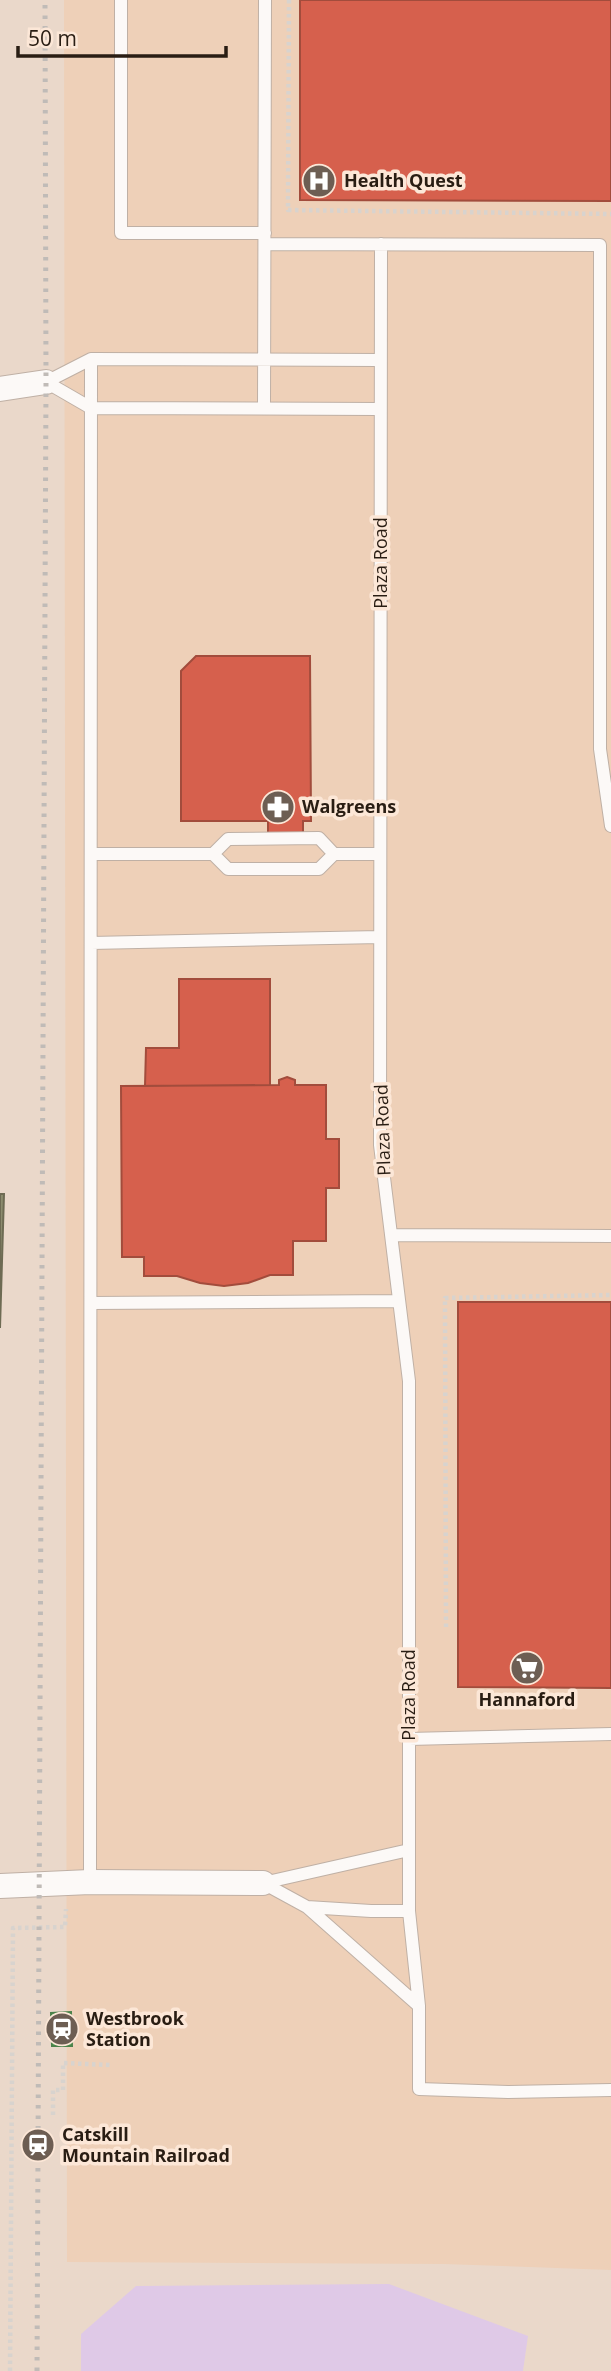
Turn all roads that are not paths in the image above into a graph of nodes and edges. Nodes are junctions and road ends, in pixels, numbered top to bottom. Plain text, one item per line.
1 (121, 0) edge
2 (265, 0) edge
3 (265, 239) junction
4 (381, 244) junction
5 (91, 359) junction
6 (265, 359) junction
7 (380, 360) junction
8 (46, 382) junction
9 (0, 389) edge
10 (91, 408) junction
11 (264, 408) junction
12 (380, 409) junction
13 (611, 826) edge
14 (380, 853) junction
15 (90, 854) junction
16 (213, 854) junction
17 (334, 854) junction
18 (380, 937) junction
19 (91, 943) junction
20 (391, 1235) junction
21 (611, 1236) edge
22 (399, 1301) junction
23 (91, 1303) junction
24 (611, 1734) edge
25 (409, 1739) junction
26 (409, 1850) junction
27 (79, 1883) junction
28 (262, 1883) junction
29 (0, 1886) edge
30 (307, 1907) junction
31 (409, 1911) junction
32 (419, 2006) junction
33 (611, 2090) edge

1 - 3 lane
2 - 3 lane
3 - 4 lane
3 - 6 lane
4 - 7 lane, Plaza Road
4 - 13 lane
5 - 6 lane
5 - 8 lane
5 - 10 lane
6 - 7 lane
6 - 11 lane
7 - 12 lane, Plaza Road
8 - 9 street
8 - 10 lane
10 - 11 lane
10 - 15 lane
11 - 12 lane
12 - 14 lane, Plaza Road
14 - 17 lane
14 - 18 lane, Plaza Road
15 - 16 lane
15 - 19 lane
16 - 17 lane
16 - 17 lane
18 - 19 lane
18 - 20 lane, Plaza Road
19 - 23 lane
20 - 21 lane
20 - 22 lane, Plaza Road
22 - 23 lane
22 - 25 lane, Plaza Road
23 - 27 lane
24 - 25 lane
25 - 26 lane, Plaza Road
26 - 28 lane
26 - 31 lane, Plaza Road
27 - 28 street
27 - 29 street
28 - 30 lane
30 - 31 lane
30 - 32 lane
31 - 32 lane, Plaza Road
32 - 33 lane, Plaza Road

